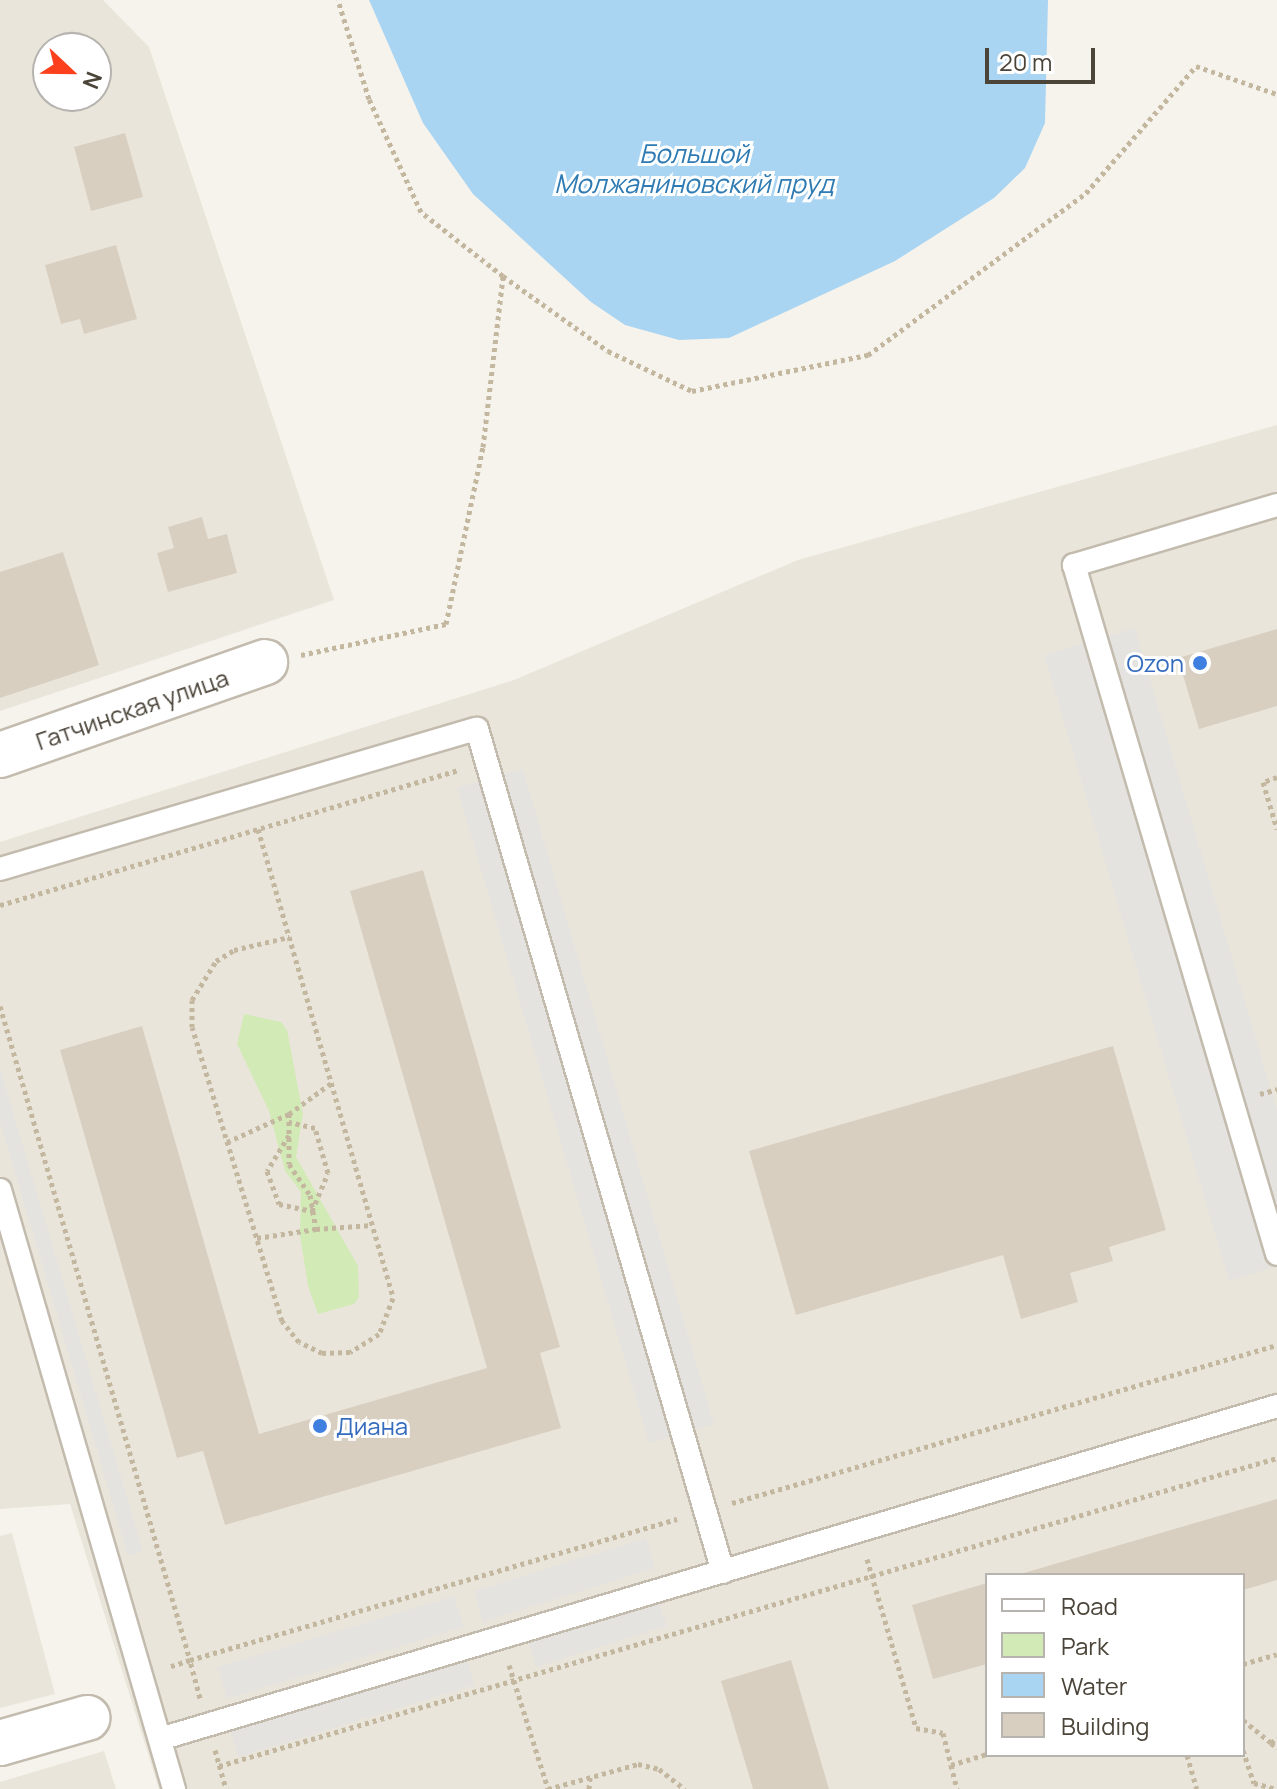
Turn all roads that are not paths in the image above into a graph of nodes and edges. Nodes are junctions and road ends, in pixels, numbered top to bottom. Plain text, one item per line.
1 (1277, 505) edge
2 (265, 662) road end
3 (0, 755) edge
4 (0, 869) edge
5 (0, 1190) edge
6 (1277, 1254) edge
7 (1277, 1406) edge
8 (723, 1572) junction
9 (87, 1718) dead end
10 (160, 1739) junction
11 (0, 1743) edge
12 (174, 1789) edge

1 - 6 lane
2 - 3 street, Гатчинская улица
4 - 8 lane
5 - 10 lane
7 - 8 lane
8 - 10 lane
9 - 11 street
10 - 12 lane

